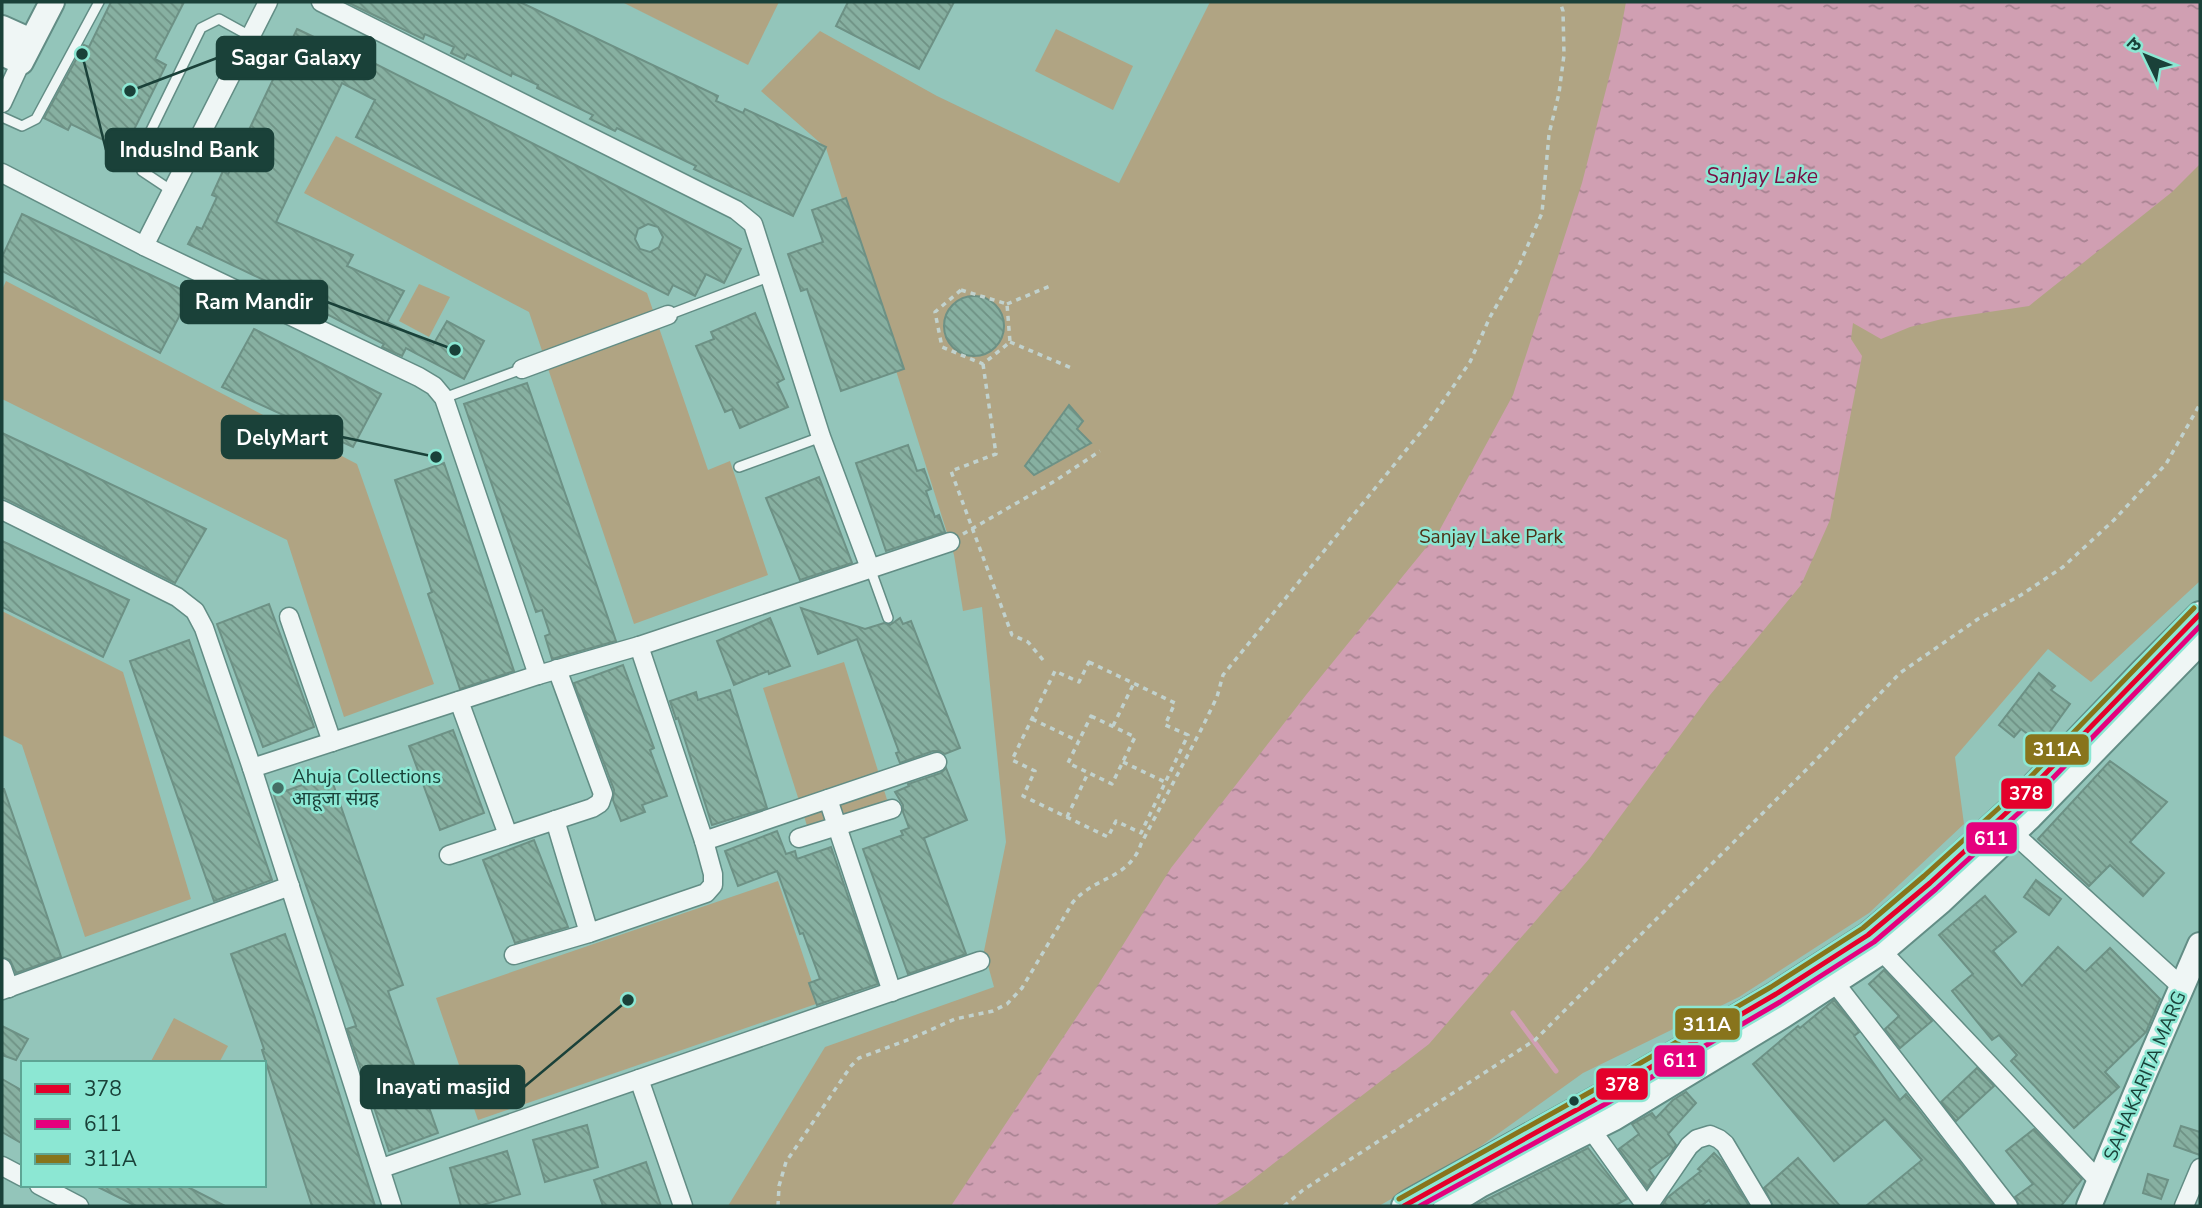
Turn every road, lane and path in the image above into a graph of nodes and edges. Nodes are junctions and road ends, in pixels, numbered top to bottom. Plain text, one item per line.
1 (51, 2) edge
2 (99, 2) edge
3 (268, 2) edge
4 (321, 2) edge
5 (1560, 2) edge
6 (2, 28) edge
7 (250, 36) junction
8 (18, 52) edge
9 (2, 103) edge
10 (2, 117) edge
11 (2, 173) edge
12 (173, 191) junction
13 (144, 246) junction
14 (771, 276) junction
15 (1050, 286) dead end
16 (1007, 304) junction
17 (668, 315) joint
18 (1010, 342) junction
19 (983, 364) junction
20 (522, 369) joint
21 (1074, 369) dead end
22 (444, 398) junction
23 (2200, 404) edge
24 (821, 437) junction
25 (1100, 451) dead end
26 (739, 467) dead end
27 (2, 510) edge
28 (972, 528) junction
29 (950, 542) dead end
30 (870, 568) junction
31 (2200, 614) edge
32 (289, 617) dead end
33 (888, 618) dead end
34 (2200, 642) edge
35 (639, 646) junction
36 (1043, 660) dead end
37 (557, 669) junction
38 (538, 675) junction
39 (1134, 683) junction
40 (459, 701) junction
41 (1032, 719) junction
42 (1113, 726) junction
43 (1078, 741) junction
44 (332, 742) junction
45 (937, 762) dead end
46 (1123, 762) junction
47 (252, 768) junction
48 (1088, 773) junction
49 (1165, 782) junction
50 (828, 799) junction
51 (892, 809) dead end
52 (1067, 817) junction
53 (555, 820) junction
54 (838, 827) junction
55 (2013, 833) junction
56 (508, 835) junction
57 (799, 838) dead end
58 (704, 841) junction
59 (449, 855) dead end
60 (290, 886) junction
61 (589, 933) junction
62 (1875, 943) junction
63 (2200, 945) edge
64 (514, 955) dead end
65 (980, 961) dead end
66 (2, 968) edge
67 (1835, 983) junction
68 (2182, 987) junction
69 (5, 989) edge
70 (892, 992) junction
71 (639, 1079) junction
72 (1584, 1119) junction
73 (2, 1166) edge
74 (382, 1168) junction
75 (2200, 1168) edge
76 (21, 1176) edge
77 (2100, 1182) junction
78 (43, 1187) edge
79 (79, 1206) edge
80 (392, 1206) edge
81 (683, 1206) edge
82 (778, 1206) edge
83 (1284, 1206) edge
84 (1404, 1206) edge
85 (1446, 1206) edge
86 (1647, 1206) edge
87 (1762, 1206) edge
88 (2008, 1206) edge
89 (2089, 1206) edge
90 (2184, 1206) edge

1 - 8 main road
2 - 10 lane
3 - 7 street
4 - 14 street
5 - 82 path
6 - 8 main road
7 - 12 street
7 - 12 lane
8 - 9 street
11 - 13 street
12 - 13 street
13 - 22 street
14 - 17 lane
14 - 24 street
15 - 16 path
16 - 18 path
16 - 19 path
17 - 20 street
18 - 19 path
18 - 21 path
19 - 28 path
20 - 22 lane
22 - 38 street
23 - 83 path
24 - 26 lane
24 - 30 street
25 - 28 path
27 - 47 street
28 - 36 path
29 - 30 street
30 - 33 lane
30 - 35 street
31 - 62 main road
32 - 44 street
34 - 55 main road
35 - 37 street
35 - 58 street
37 - 38 street
37 - 53 street
38 - 40 street
39 - 41 path
39 - 42 path
39 - 49 path
40 - 44 street
40 - 56 street
41 - 43 path
41 - 52 path
42 - 43 path
42 - 46 path
43 - 48 path
44 - 47 street
45 - 50 street
46 - 48 path
46 - 49 path
47 - 60 street
48 - 52 path
49 - 52 path
50 - 54 street
50 - 58 street
51 - 54 street
53 - 56 street
53 - 61 street
54 - 57 street
54 - 70 street
55 - 62 main road
55 - 68 street
56 - 59 street
58 - 61 street
60 - 69 street
60 - 74 street
61 - 64 street
62 - 67 main road
62 - 72 main road
62 - 77 street
63 - 68 main road, SAHAKARITA MARG
65 - 70 street
66 - 69 street
67 - 72 main road
67 - 88 street
68 - 77 main road, SAHAKARITA MARG
70 - 71 street
71 - 74 street
71 - 81 street
72 - 84 main road
72 - 85 main road
72 - 86 street
73 - 76 street
74 - 80 street
75 - 90 street
77 - 89 main road, SAHAKARITA MARG
78 - 79 street
86 - 87 street

